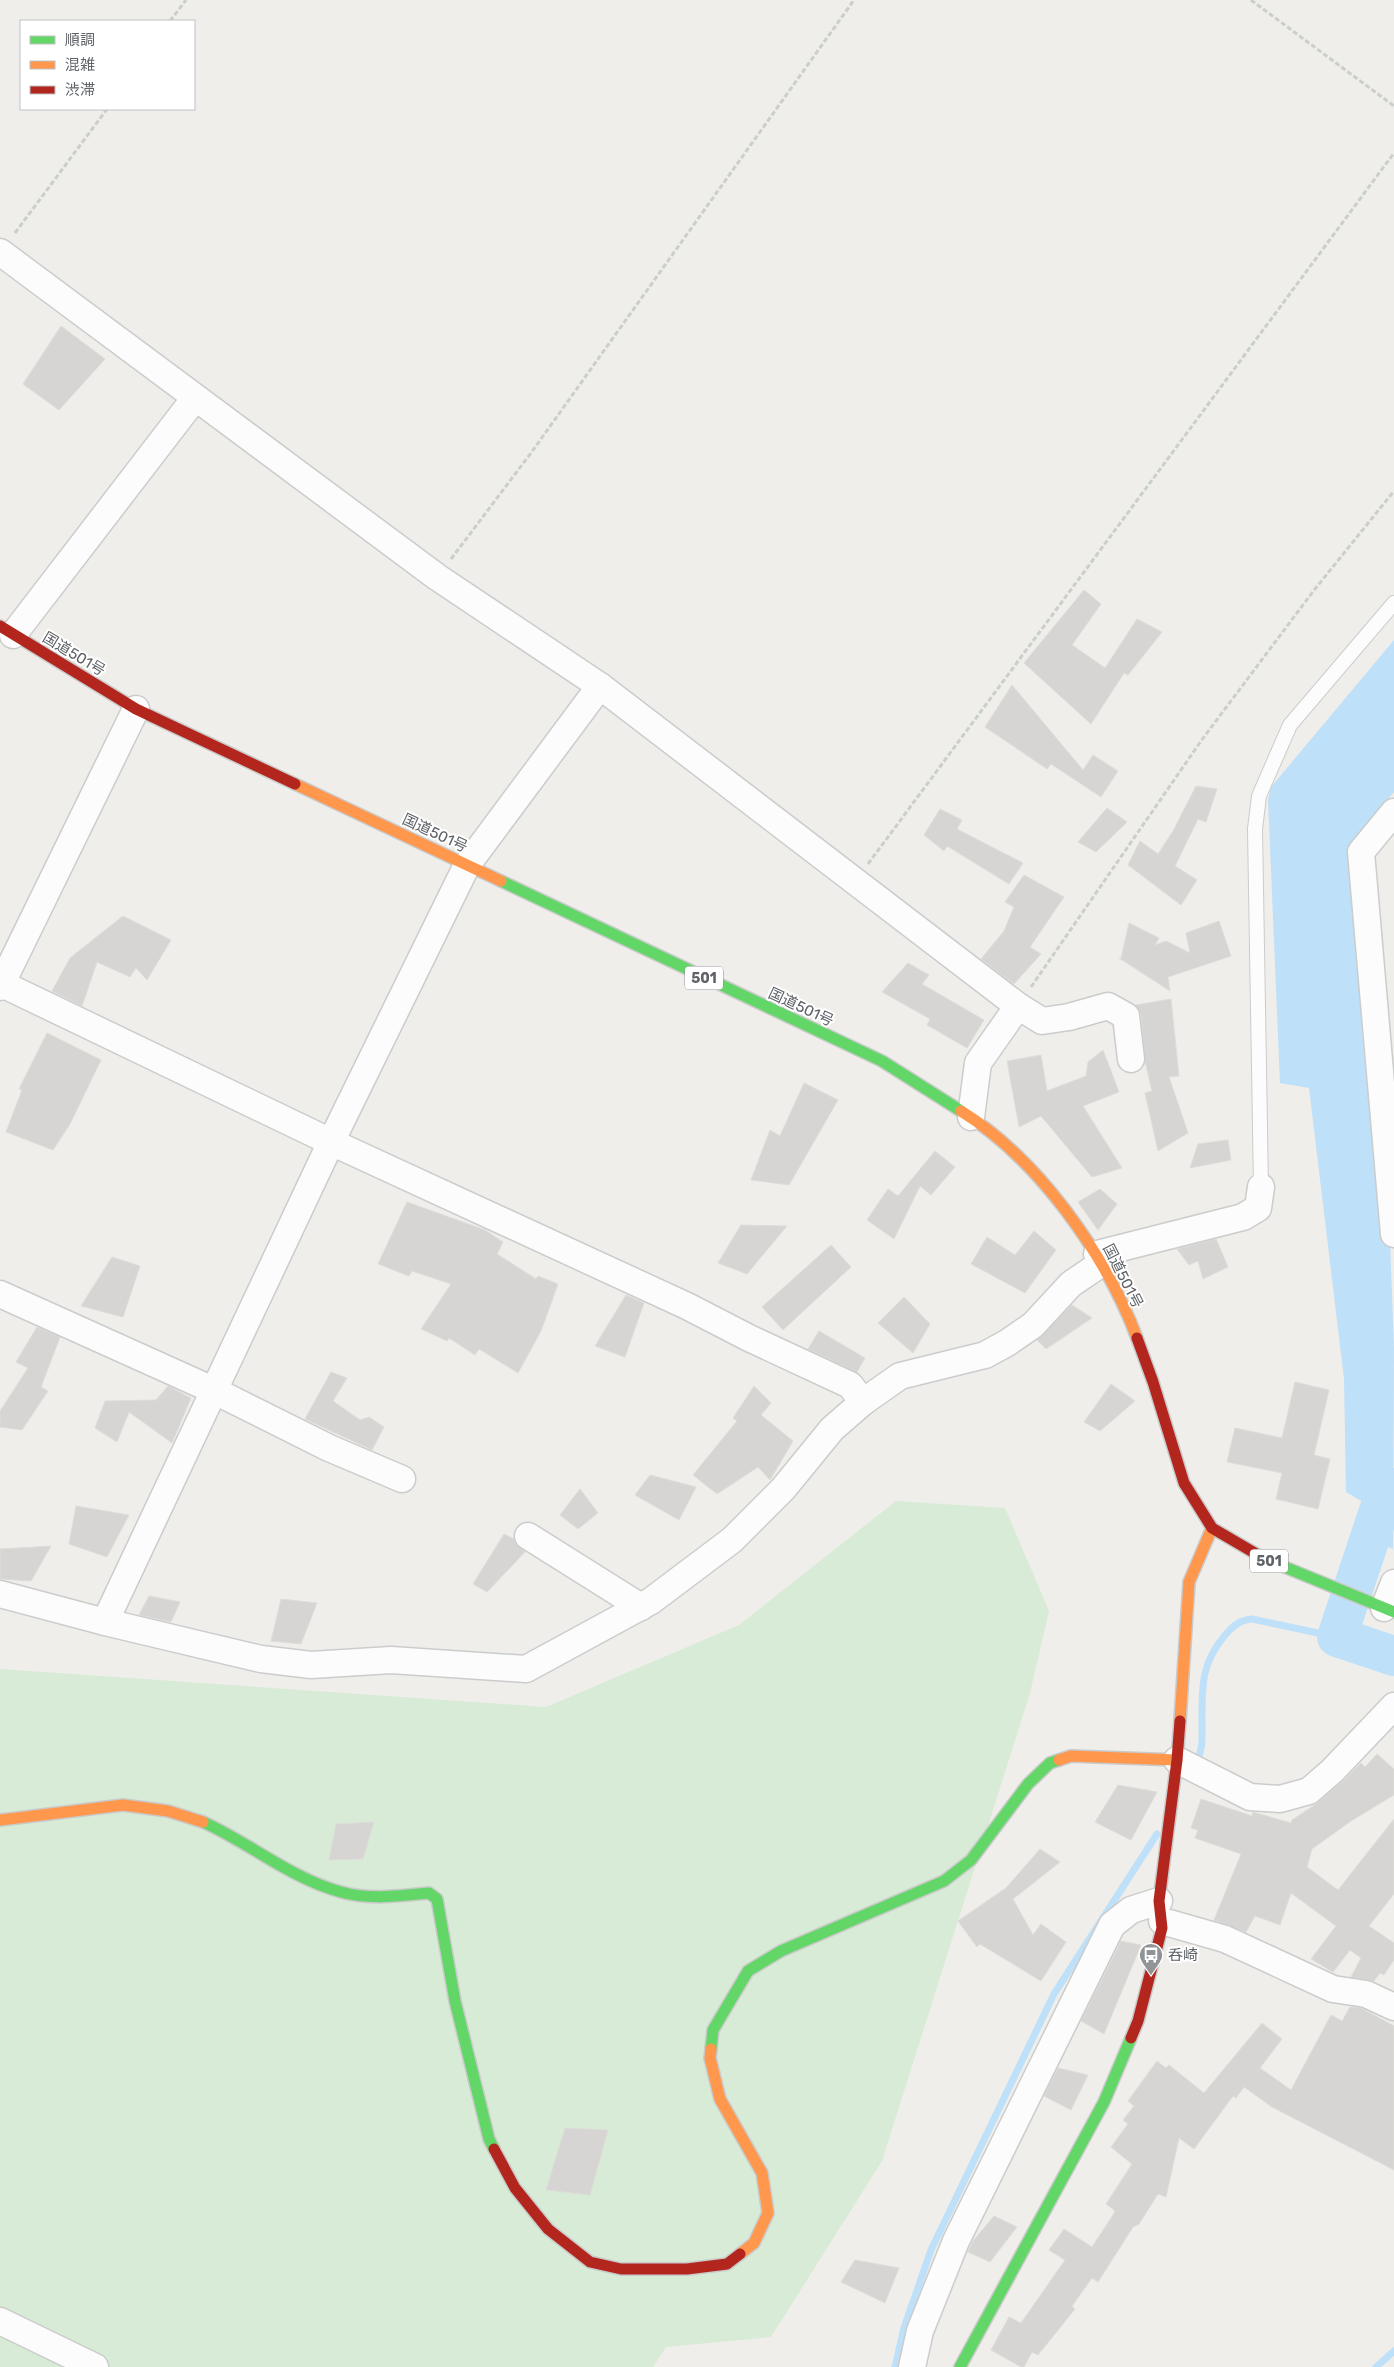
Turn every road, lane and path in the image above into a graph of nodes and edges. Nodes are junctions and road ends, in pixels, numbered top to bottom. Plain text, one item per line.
1 (186, 0) edge
2 (854, 0) edge
3 (1251, 0) edge
4 (171, 20) edge
5 (1394, 106) edge
6 (105, 110) edge
7 (1394, 152) edge
8 (0, 252) edge
9 (195, 398) junction
10 (1394, 491) edge
11 (437, 577) junction
12 (1394, 603) edge
13 (7, 631) edge
14 (600, 686) junction
15 (136, 709) junction
16 (1394, 812) edge
17 (467, 865) junction
18 (855, 882) junction
19 (0, 985) edge
20 (1018, 1006) junction
21 (1131, 1059) dead end
22 (971, 1117) junction
23 (331, 1142) junction
24 (1261, 1187) joint
25 (1394, 1234) edge
26 (1099, 1258) junction
27 (0, 1294) edge
28 (213, 1390) junction
29 (863, 1402) junction
30 (402, 1479) dead end
31 (1212, 1528) junction
32 (528, 1536) dead end
33 (1394, 1583) edge
34 (0, 1594) edge
35 (640, 1607) junction
36 (1389, 1610) edge
37 (105, 1622) junction
38 (1394, 1706) edge
39 (1177, 1767) junction
40 (0, 1820) edge
41 (1160, 1911) junction
42 (1394, 2007) edge
43 (0, 2321) edge
44 (96, 2367) edge
45 (912, 2367) edge
46 (960, 2367) edge

1 - 4 path
2 - 11 path
3 - 5 path
6 - 8 path
7 - 18 path
8 - 9 street
9 - 11 street
9 - 13 street
10 - 20 path
11 - 14 street
12 - 24 lane
13 - 15 main road, 国道501号 / 501
14 - 17 street
14 - 18 street
15 - 17 main road, 国道501号 / 501
15 - 19 street
16 - 25 street
17 - 22 main road, 国道501号 / 501
17 - 23 street
18 - 20 street
19 - 23 street
20 - 21 street
20 - 22 street
22 - 26 main road, 国道501号 / 501
23 - 28 street
23 - 29 street
24 - 26 street
26 - 29 street
26 - 31 main road, 国道501号 / 501
27 - 28 street
28 - 30 street
28 - 37 street
29 - 35 street
31 - 36 main road, 国道501号 / 501
31 - 39 main road
32 - 35 street
33 - 36 street
34 - 37 street
35 - 37 street
38 - 39 street
39 - 40 main road
39 - 41 main road
41 - 42 street
41 - 45 street
41 - 46 main road
43 - 44 street

